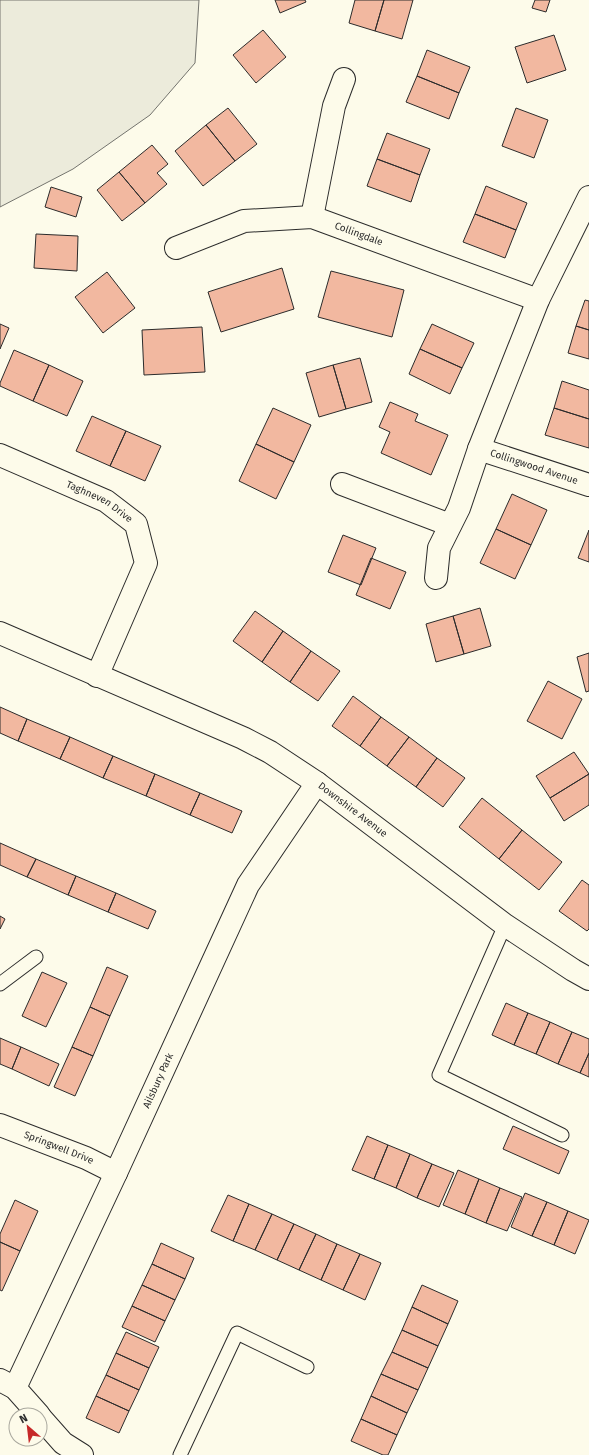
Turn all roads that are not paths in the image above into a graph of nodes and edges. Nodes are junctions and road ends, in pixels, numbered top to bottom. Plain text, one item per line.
1 (344, 79) dead end
2 (589, 197) edge
3 (312, 217) junction
4 (176, 248) dead end
5 (538, 300) junction
6 (479, 449) junction
7 (0, 455) edge
8 (342, 484) dead end
9 (589, 485) edge
10 (450, 525) junction
11 (436, 578) dead end
12 (0, 633) edge
13 (97, 676) junction
14 (316, 783) junction
15 (505, 925) junction
16 (36, 957) dead end
17 (589, 979) edge
18 (0, 984) edge
19 (0, 1125) edge
20 (562, 1135) dead end
21 (116, 1173) junction
22 (307, 1367) dead end
23 (7, 1384) edge
24 (30, 1407) edge
25 (48, 1432) edge
26 (58, 1449) edge
27 (82, 1455) edge
28 (180, 1455) edge

1 - 3 street
2 - 5 street
3 - 4 street, Collingdale
3 - 5 street, Collingdale
5 - 6 street
6 - 9 street, Collingwood Avenue
6 - 10 street
7 - 13 street, Taghneven Drive
8 - 10 street
10 - 11 street
12 - 13 street, Downshire Avenue
13 - 14 street, Downshire Avenue
14 - 15 street, Downshire Avenue
14 - 21 street, Ailsbury Park
15 - 17 street, Downshire Avenue
15 - 20 lane
16 - 18 lane
19 - 21 street, Springwell Drive
21 - 23 street, Ailsbury Park
22 - 28 lane
23 - 24 street
25 - 26 street
26 - 27 street

